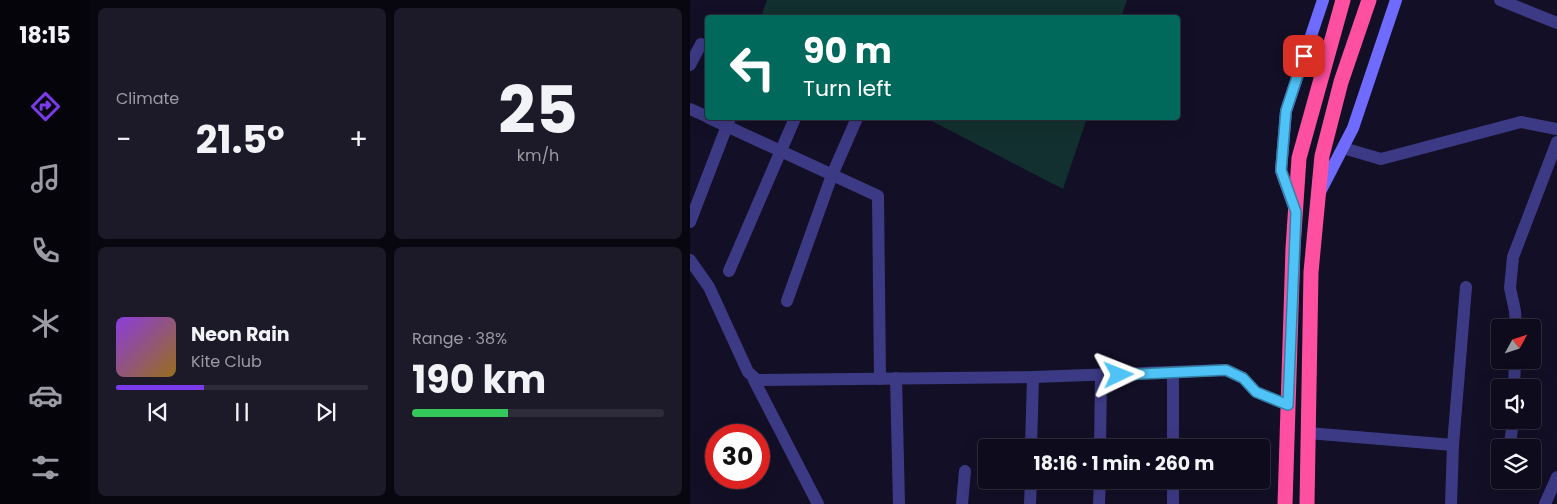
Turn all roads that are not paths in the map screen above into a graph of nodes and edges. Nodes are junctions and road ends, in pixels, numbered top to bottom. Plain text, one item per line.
1 (1323, 0) edge
2 (1343, 0) edge
3 (1369, 0) edge
4 (1396, 0) edge
5 (1500, 0) edge
6 (1557, 24) edge
7 (701, 44) dead end
8 (690, 65) edge
9 (690, 109) edge
10 (705, 116) edge
11 (794, 120) edge
12 (856, 120) edge
13 (728, 122) edge
14 (1557, 129) edge
15 (1557, 142) edge
16 (1343, 148) junction
17 (782, 151) junction
18 (832, 175) junction
19 (1318, 196) junction
20 (1296, 212) junction
21 (690, 222) edge
22 (690, 260) edge
23 (729, 271) dead end
24 (1466, 287) dead end
25 (787, 301) dead end
26 (1515, 319) edge
27 (1173, 373) junction
28 (1101, 376) junction
29 (1032, 377) junction
30 (896, 378) junction
31 (880, 379) junction
32 (757, 380) junction
33 (1288, 405) junction
34 (1308, 433) junction
35 (1031, 439) edge
36 (1100, 439) edge
37 (1173, 439) edge
38 (1453, 445) junction
39 (965, 471) dead end
40 (1557, 477) edge
41 (1031, 489) edge
42 (1100, 489) edge
43 (1173, 489) edge
44 (818, 504) edge
45 (899, 504) edge
46 (962, 504) edge
47 (1030, 504) edge
48 (1099, 504) edge
49 (1173, 504) edge
50 (1285, 504) edge
51 (1307, 504) edge
52 (1451, 504) edge
53 (1545, 504) edge

1 - 20 street
2 - 20 highway
3 - 19 highway
4 - 16 street
5 - 6 street
7 - 8 street
9 - 10 street
11 - 17 street
12 - 18 street
13 - 17 street
13 - 21 street
14 - 16 street
15 - 26 street
16 - 19 street
17 - 18 street
17 - 23 street
18 - 25 street
18 - 31 street
19 - 34 highway
20 - 33 highway
22 - 32 street
24 - 38 street
27 - 28 street
27 - 33 street
27 - 37 street
28 - 29 street
28 - 36 street
29 - 30 street
29 - 35 street
30 - 31 street
30 - 45 street
31 - 32 street
32 - 44 street
33 - 50 highway
34 - 38 street
34 - 51 highway
38 - 52 street
39 - 46 street
40 - 53 street
41 - 47 street
42 - 48 street
43 - 49 street

